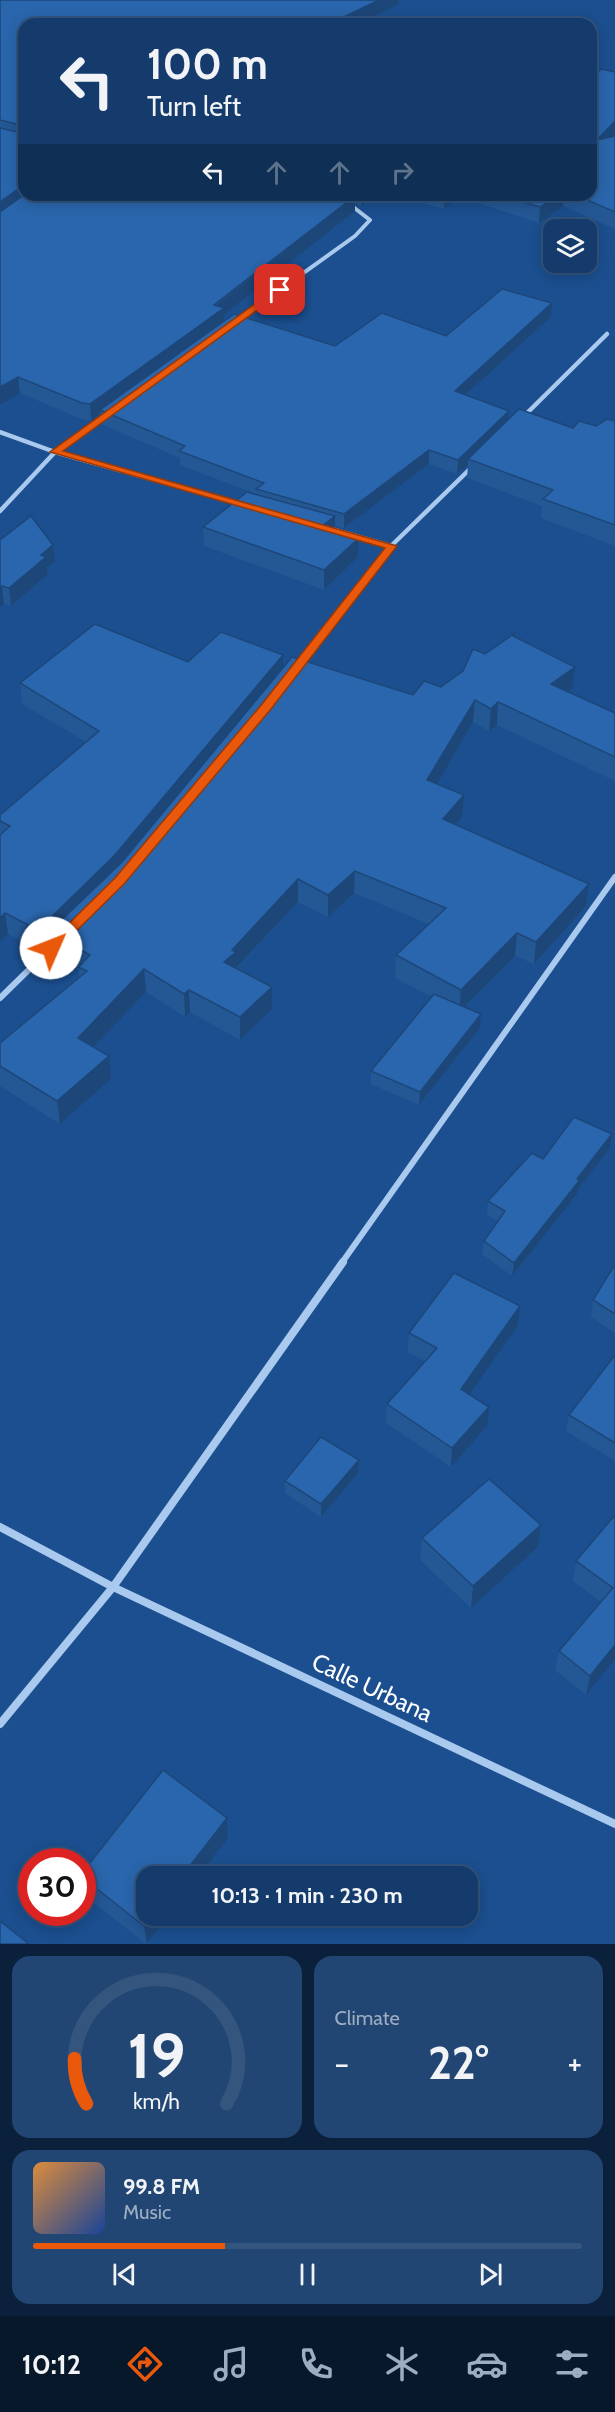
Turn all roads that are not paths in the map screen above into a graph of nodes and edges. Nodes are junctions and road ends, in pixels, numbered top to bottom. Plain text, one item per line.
1 (345, 202) edge
2 (229, 327) edge
3 (607, 334) dead end
4 (113, 410) edge
5 (516, 424) edge
6 (0, 432) edge
7 (55, 452) junction
8 (474, 465) edge
9 (246, 505) edge
10 (0, 512) edge
11 (324, 527) edge
12 (392, 546) junction
13 (296, 669) edge
14 (615, 878) edge
15 (60, 940) edge
16 (0, 998) edge
17 (0, 1527) edge
18 (113, 1587) junction
19 (0, 1724) edge
20 (615, 1824) edge

1 - 2 street
3 - 5 street
4 - 7 street
6 - 7 street
7 - 9 street
7 - 10 street
8 - 12 street
11 - 12 street
12 - 13 street
14 - 18 street
15 - 16 street
17 - 18 street, Calle Urbana
18 - 19 street
18 - 20 street, Calle Urbana

